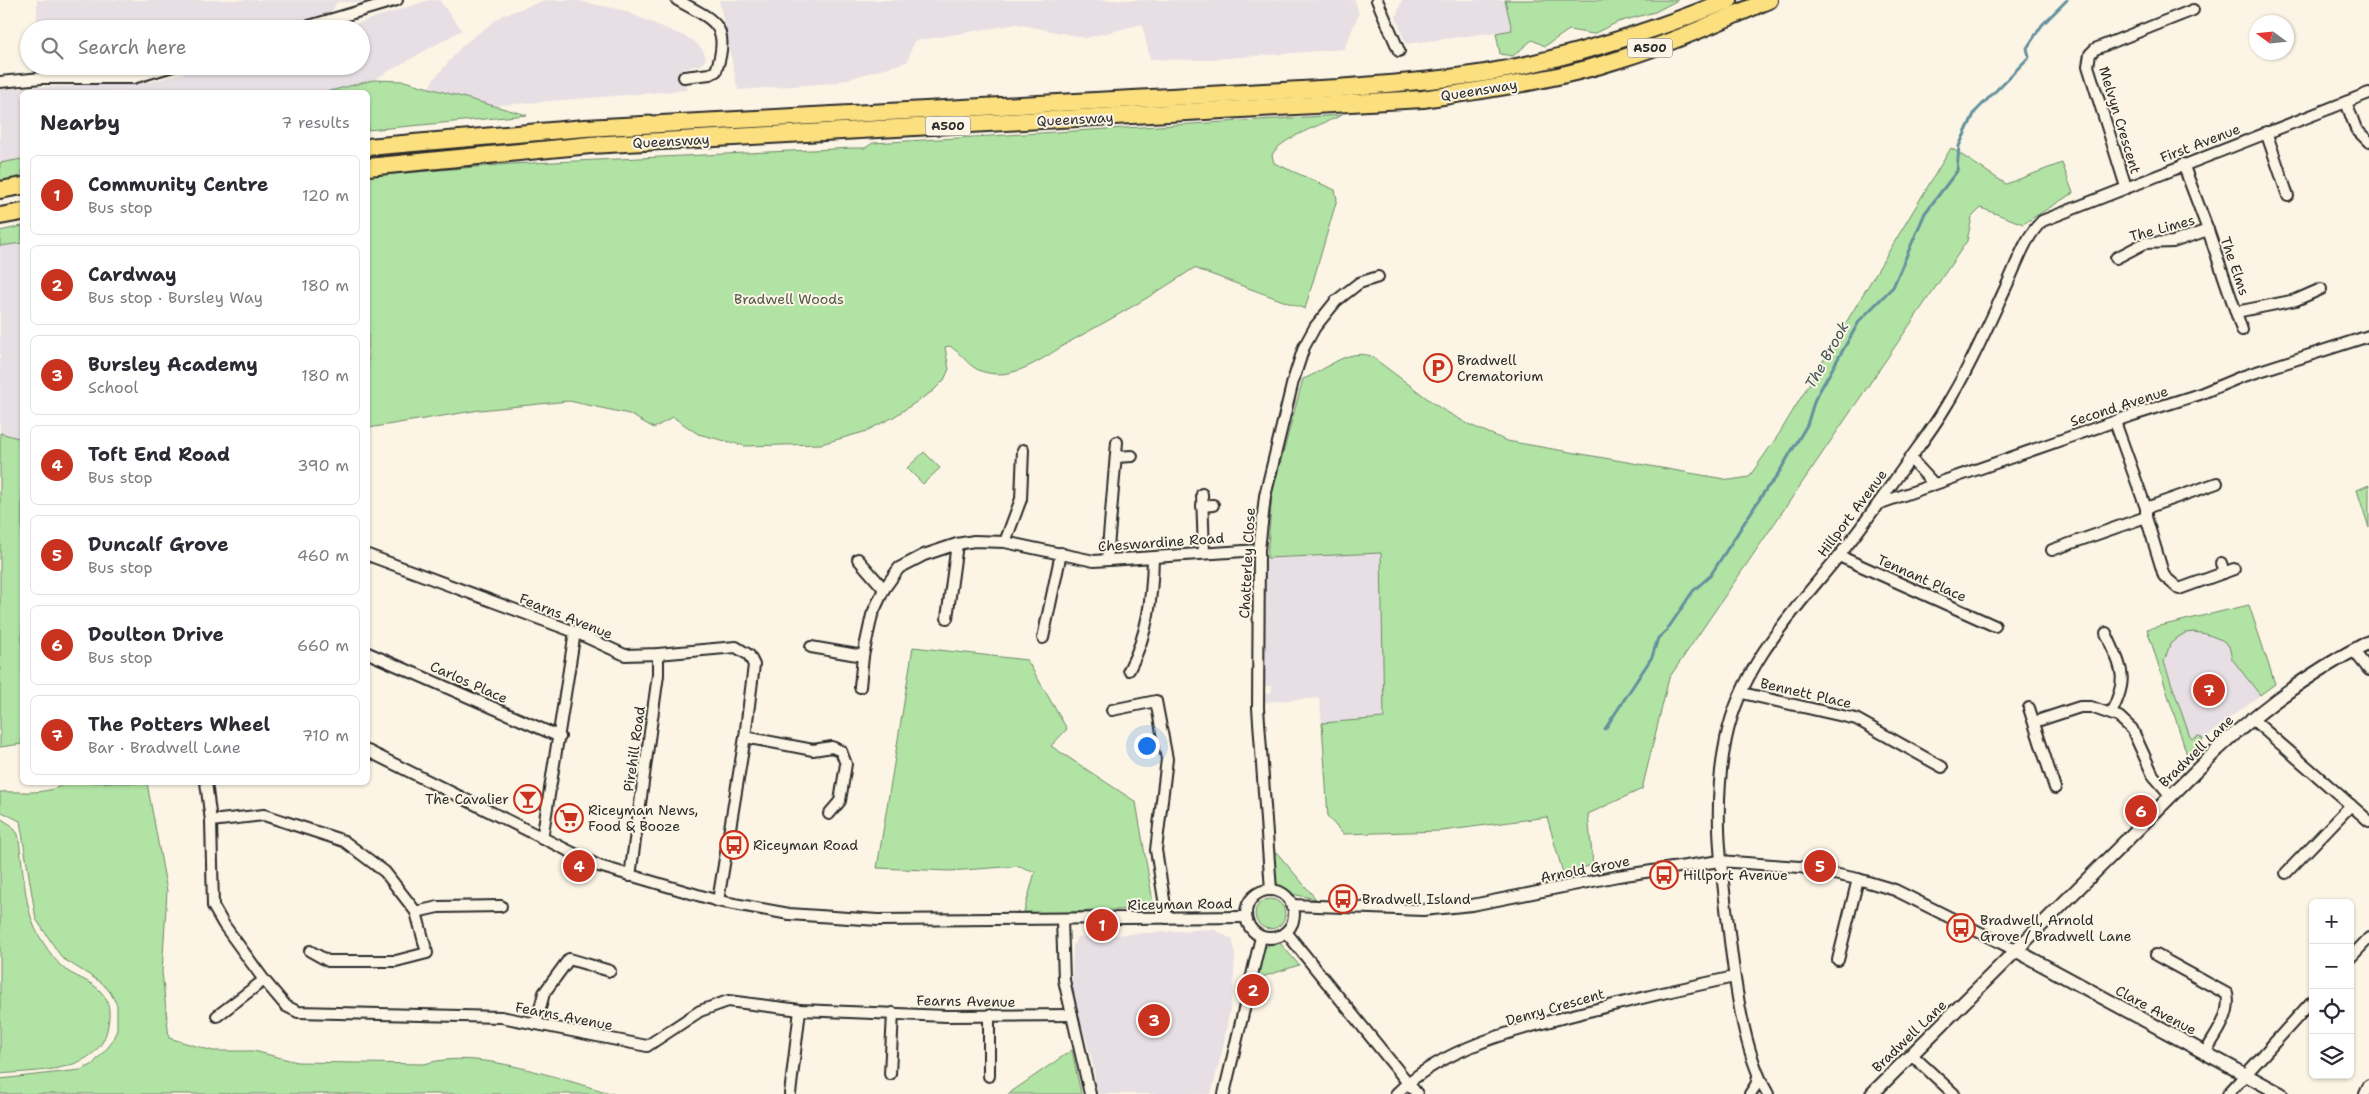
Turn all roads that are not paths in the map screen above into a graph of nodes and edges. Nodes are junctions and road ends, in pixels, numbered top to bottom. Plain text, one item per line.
1 (397, 0) edge
2 (677, 0) edge
3 (1377, 0) edge
4 (1729, 0) edge
5 (1768, 0) edge
6 (2193, 10) dead end
7 (329, 20) edge
8 (1399, 50) dead end
9 (144, 75) edge
10 (684, 77) dead end
11 (0, 82) edge
12 (2369, 93) edge
13 (2346, 102) junction
14 (2266, 132) junction
15 (2369, 142) edge
16 (370, 147) edge
17 (2184, 164) junction
18 (370, 167) edge
19 (20, 186) edge
20 (2126, 187) junction
21 (0, 190) edge
22 (20, 194) edge
23 (2288, 196) dead end
24 (0, 198) edge
25 (20, 212) edge
26 (0, 216) edge
27 (2042, 221) joint
28 (2208, 230) junction
29 (2116, 258) dead end
30 (1378, 277) dead end
31 (2321, 289) dead end
32 (2236, 312) junction
33 (2242, 330) dead end
34 (2369, 336) edge
35 (2116, 422) junction
36 (1116, 442) dead end
37 (1023, 450) dead end
38 (1132, 456) dead end
39 (1116, 457) junction
40 (1910, 458) junction
41 (2217, 482) dead end
42 (1934, 484) junction
43 (1202, 494) dead end
44 (1878, 504) junction
45 (1213, 505) dead end
46 (1202, 506) junction
47 (2146, 512) junction
48 (1005, 542) junction
49 (957, 544) junction
50 (1259, 550) junction
51 (2052, 550) dead end
52 (1060, 552) junction
53 (1204, 553) junction
54 (370, 556) edge
55 (1839, 556) junction
56 (1153, 558) junction
57 (858, 559) dead end
58 (1107, 560) junction
59 (2226, 568) dead end
60 (884, 589) junction
61 (947, 618) dead end
62 (1995, 626) dead end
63 (575, 632) junction
64 (2106, 633) dead end
65 (1043, 638) dead end
66 (2369, 642) edge
67 (811, 647) dead end
68 (2354, 650) junction
69 (370, 654) edge
70 (658, 654) junction
71 (863, 656) junction
72 (1129, 670) dead end
73 (2369, 670) edge
74 (860, 687) dead end
75 (1742, 692) junction
76 (2029, 708) dead end
77 (1112, 710) dead end
78 (2111, 713) junction
79 (2251, 718) junction
80 (2034, 722) junction
81 (560, 737) junction
82 (745, 737) junction
83 (370, 752) edge
84 (1942, 766) dead end
85 (206, 785) edge
86 (2054, 788) dead end
87 (2171, 796) junction
88 (2352, 805) junction
89 (829, 814) dead end
90 (211, 821) junction
91 (2369, 821) edge
92 (542, 839) junction
93 (1720, 861) junction
94 (2286, 873) dead end
95 (630, 876) junction
96 (1858, 879) junction
97 (1271, 890) junction
98 (718, 901) junction
99 (1292, 905) junction
100 (501, 906) dead end
101 (416, 912) junction
102 (1246, 917) junction
103 (1167, 918) junction
104 (1062, 920) junction
105 (1286, 932) junction
106 (1261, 937) junction
107 (2369, 938) edge
108 (310, 951) dead end
109 (2017, 951) junction
110 (2354, 954) edge
111 (2156, 955) dead end
112 (1838, 960) dead end
113 (610, 971) dead end
114 (1734, 977) junction
115 (264, 980) junction
116 (2309, 1004) edge
117 (800, 1010) junction
118 (892, 1013) junction
119 (1072, 1015) junction
120 (217, 1016) dead end
121 (989, 1016) junction
122 (536, 1024) junction
123 (2205, 1053) junction
124 (1912, 1055) junction
125 (889, 1074) dead end
126 (2246, 1075) junction
127 (989, 1076) dead end
128 (1758, 1077) junction
129 (1407, 1082) junction
130 (2369, 1085) edge
131 (790, 1094) edge
132 (1090, 1094) edge
133 (1224, 1094) edge
134 (1396, 1094) edge
135 (1417, 1094) edge
136 (1750, 1094) edge
137 (1768, 1094) edge
138 (1872, 1094) edge
139 (1954, 1094) edge
140 (2228, 1094) edge
141 (2281, 1094) edge
142 (2365, 1094) edge

1 - 7 street
2 - 10 street
3 - 8 street
4 - 16 highway, Queensway / A500
5 - 18 highway, Queensway / A500
6 - 20 street, Melvyn Crescent
9 - 11 street
12 - 13 street, First Avenue
13 - 14 street, First Avenue
13 - 15 street
14 - 17 street, First Avenue
14 - 23 street
17 - 20 street, First Avenue
17 - 28 street, The Limes
19 - 21 highway
20 - 27 street, First Avenue
22 - 24 highway
25 - 26 highway
27 - 40 street, Hillport Avenue
28 - 29 street, The Limes
28 - 32 street, The Elms
30 - 50 street, Chatterley Close
31 - 32 street, The Elms
32 - 33 street, The Elms
34 - 35 street, Second Avenue
35 - 42 street, Second Avenue
35 - 47 street
36 - 39 street
37 - 48 street
38 - 39 street
39 - 58 street
40 - 42 street
40 - 44 street, Hillport Avenue
41 - 47 street
42 - 44 street, Second Avenue
43 - 46 street
44 - 55 street, Hillport Avenue
45 - 46 street
46 - 53 street
47 - 51 street
47 - 59 street
48 - 49 street, Cheswardine Road
48 - 52 street, Cheswardine Road
49 - 60 street, Cheswardine Road
49 - 61 street
50 - 53 street, Cheswardine Road
50 - 97 street, Chatterley Close
52 - 58 street, Cheswardine Road
52 - 65 street
53 - 56 street, Cheswardine Road
54 - 63 street, Fearns Avenue
55 - 62 street, Tennant Place
55 - 75 street, Hillport Avenue
56 - 58 street, Cheswardine Road
56 - 72 street
57 - 60 street
60 - 71 street, Cheswardine Road
63 - 70 street, Fearns Avenue
63 - 81 street
64 - 78 street
66 - 68 street, Bradwell Lane
67 - 71 street
68 - 73 street
68 - 79 street, Bradwell Lane
69 - 81 street, Carlos Place
70 - 82 street, Fearns Avenue
70 - 95 street, Pirehill Road
71 - 74 street, Cheswardine Road
75 - 84 street, Bennett Place
75 - 93 street, Hillport Avenue
76 - 80 street
77 - 103 street
78 - 80 street
78 - 87 street
79 - 87 street, Bradwell Lane
79 - 88 street
80 - 86 street
81 - 92 street
82 - 89 street
82 - 98 street, Fearns Avenue
83 - 92 street, Riceyman Road
85 - 90 street, Fearns Avenue
87 - 109 street, Bradwell Lane
88 - 91 street
88 - 94 street
90 - 101 street
90 - 115 street, Fearns Avenue
92 - 95 street, Riceyman Road
93 - 96 street, Arnold Grove
93 - 99 street, Arnold Grove
93 - 114 street, Hillport Avenue
95 - 98 street, Riceyman Road
96 - 109 street, Arnold Grove
96 - 112 street
97 - 99 street
97 - 102 street
98 - 104 street, Riceyman Road
99 - 105 street
100 - 101 street
101 - 108 street
102 - 103 street, Riceyman Road
102 - 106 street
103 - 104 street, Riceyman Road
104 - 119 street
105 - 106 street
105 - 129 street
106 - 133 street
107 - 110 street
109 - 123 street, Clare Avenue
109 - 124 street, Bradwell Lane
111 - 123 street
113 - 122 street
114 - 128 street, Hillport Avenue
114 - 129 street, Denry Crescent
115 - 120 street
115 - 122 street, Fearns Avenue
116 - 126 street
117 - 118 street, Fearns Avenue
117 - 122 street, Fearns Avenue
117 - 131 street
118 - 121 street, Fearns Avenue
118 - 125 street
119 - 121 street, Fearns Avenue
119 - 132 street
121 - 127 street
123 - 126 street, Clare Avenue
124 - 138 street, Bradwell Lane
124 - 139 street
126 - 140 street
126 - 141 street, Clare Avenue
128 - 136 street
128 - 137 street, Hillport Avenue
129 - 134 street, Denry Crescent
129 - 135 street
130 - 142 street

